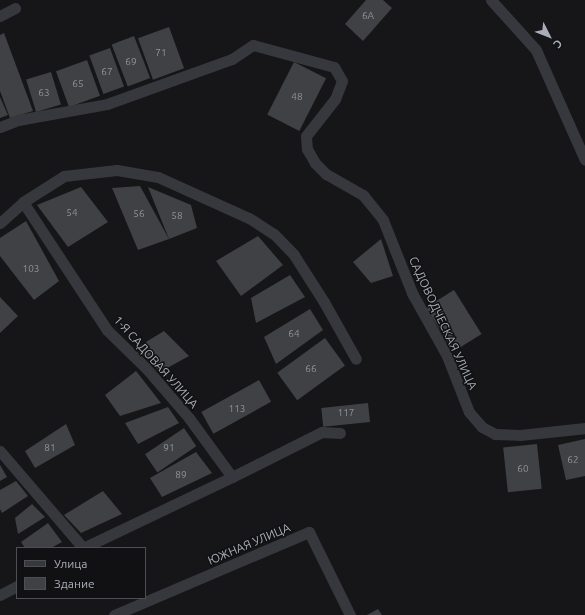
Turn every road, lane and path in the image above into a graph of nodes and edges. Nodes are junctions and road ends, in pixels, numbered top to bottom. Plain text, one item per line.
1 (491, 0) edge
2 (15, 8) dead end
3 (0, 16) edge
4 (0, 127) edge
5 (585, 160) edge
6 (24, 202) junction
7 (0, 223) edge
8 (356, 359) dead end
9 (585, 428) edge
10 (340, 432) dead end
11 (0, 451) edge
12 (232, 478) junction
13 (82, 547) edge
14 (85, 547) edge
15 (16, 587) edge
16 (0, 595) edge
17 (114, 615) edge
18 (350, 615) edge

1 - 5 street
2 - 3 street
4 - 9 street, САДОВОДЧЕСКАЯ УЛИЦА
6 - 7 street
6 - 8 street
6 - 12 street, 1-Я САДОВАЯ УЛИЦА
10 - 12 street
11 - 13 street
12 - 14 street
15 - 16 street
17 - 18 street, ЮЖНАЯ УЛИЦА

